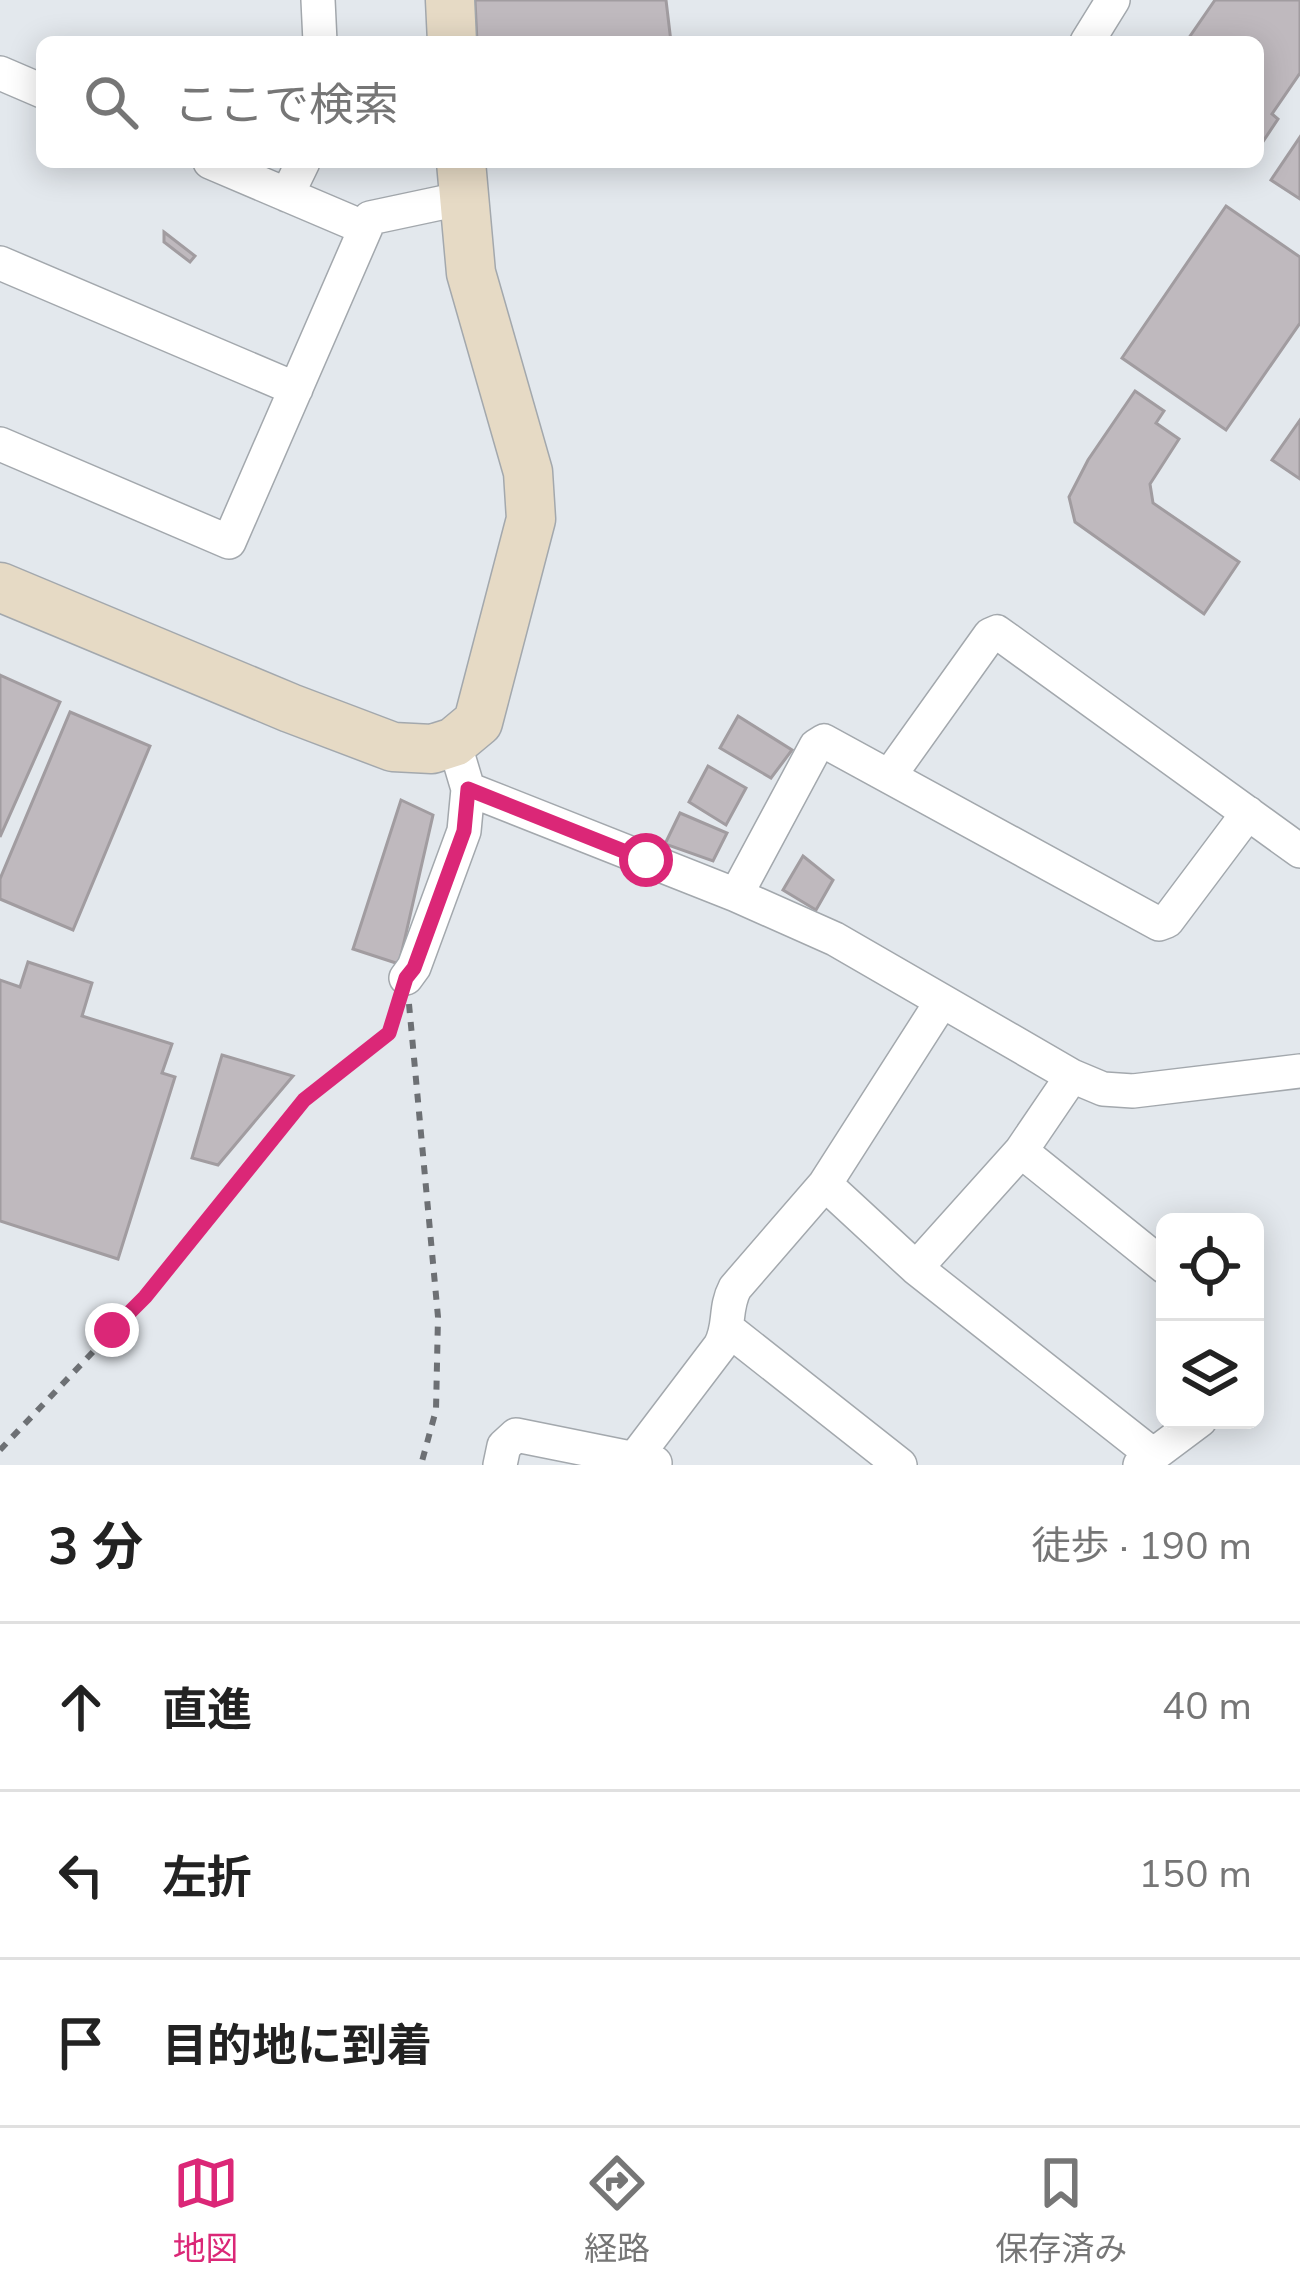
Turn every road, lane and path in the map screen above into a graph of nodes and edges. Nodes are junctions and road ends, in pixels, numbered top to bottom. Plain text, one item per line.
1 (318, 0) edge
2 (450, 0) edge
3 (1113, 0) edge
4 (320, 36) edge
5 (452, 36) edge
6 (1091, 36) edge
7 (0, 73) edge
8 (36, 88) edge
9 (224, 168) edge
10 (300, 168) edge
11 (462, 180) edge
12 (287, 195) junction
13 (365, 228) junction
14 (0, 263) edge
15 (296, 389) junction
16 (0, 444) edge
17 (0, 587) edge
18 (454, 742) junction
19 (890, 775) junction
20 (468, 789) junction
21 (1249, 813) junction
22 (1300, 851) edge
23 (736, 895) junction
24 (406, 978) junction
25 (942, 1001) junction
26 (1300, 1071) edge
27 (1072, 1076) junction
28 (1021, 1151) junction
29 (825, 1184) junction
30 (1156, 1261) edge
31 (916, 1268) junction
32 (729, 1330) junction
33 (1188, 1429) edge
34 (0, 1450) edge
35 (1147, 1460) edge
36 (647, 1461) edge
37 (422, 1465) edge
38 (500, 1465) edge
39 (900, 1465) edge

1 - 4 street
2 - 5 street
3 - 6 street
7 - 8 street
9 - 12 street
10 - 12 street
11 - 13 street
11 - 18 street
12 - 13 street
13 - 15 street
14 - 15 street
15 - 16 street
17 - 18 street
18 - 20 street
19 - 21 street
19 - 21 street
19 - 23 street
20 - 23 street
20 - 24 street
21 - 22 street
23 - 25 street
24 - 34 path
24 - 37 path
25 - 27 street
25 - 29 street
26 - 27 street
27 - 28 street
28 - 30 street
28 - 31 street
29 - 31 street
29 - 32 street
31 - 35 street
32 - 36 street
32 - 39 street
33 - 35 street
36 - 38 street

